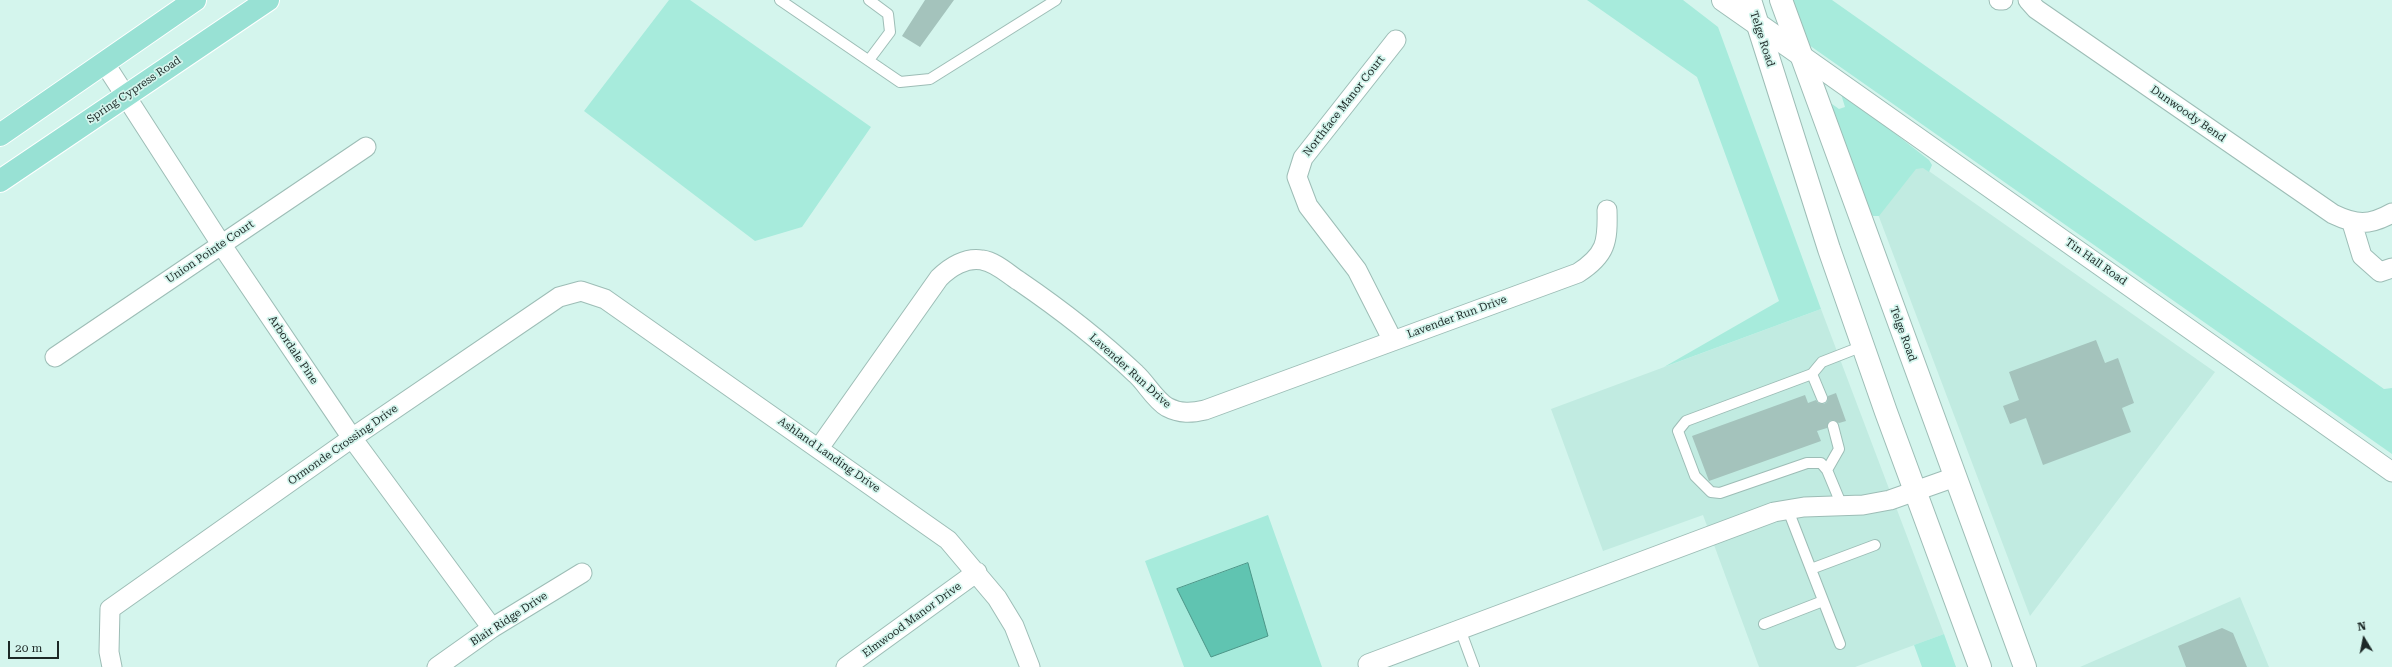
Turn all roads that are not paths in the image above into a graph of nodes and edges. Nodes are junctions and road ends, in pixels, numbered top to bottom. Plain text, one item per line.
1 (196, 0) edge
2 (268, 0) edge
3 (780, 0) edge
4 (870, 0) edge
5 (1056, 0) edge
6 (1723, 0) edge
7 (1750, 0) edge
8 (1781, 0) edge
9 (1999, 0) edge
10 (2003, 0) edge
11 (2028, 0) edge
12 (1758, 23) junction
13 (1396, 40) dead end
14 (1800, 54) junction
15 (869, 60) junction
16 (105, 64) junction
17 (125, 95) junction
18 (0, 135) edge
19 (366, 147) dead end
20 (0, 181) edge
21 (1607, 210) dead end
22 (2388, 215) edge
23 (2352, 223) junction
24 (221, 244) junction
25 (2392, 268) edge
26 (581, 291) joint
27 (1393, 341) junction
28 (1863, 346) junction
29 (55, 356) dead end
30 (1812, 374) junction
31 (1822, 398) dead end
32 (1833, 426) dead end
33 (352, 438) junction
34 (819, 448) junction
35 (1827, 470) junction
36 (2392, 472) edge
37 (1955, 477) junction
38 (1916, 491) junction
39 (1842, 506) junction
40 (1788, 510) junction
41 (1875, 545) dead end
42 (1811, 569) junction
43 (977, 572) junction
44 (582, 573) dead end
45 (1823, 601) junction
46 (1764, 624) dead end
47 (492, 628) junction
48 (1460, 629) junction
49 (1840, 644) dead end
50 (1368, 664) dead end
51 (112, 667) edge
52 (437, 667) edge
53 (846, 667) edge
54 (1030, 667) edge
55 (1474, 667) edge
56 (1980, 667) edge
57 (2025, 667) edge

1 - 16 main road
2 - 17 main road, Spring Cypress Road
3 - 15 lane
4 - 15 lane
5 - 15 lane
6 - 12 main road
7 - 12 main road, Telge Road
8 - 14 main road, Telge Road
9 - 10 street
11 - 23 street, Dunwoody Bend
12 - 14 main road
12 - 28 main road, Telge Road
13 - 27 street, Northface Manor Court
14 - 36 street, Tin Hall Road
14 - 37 main road, Telge Road
16 - 17 street, Arbordale Pine
16 - 18 main road
17 - 20 main road, Spring Cypress Road
17 - 24 street, Arbordale Pine
19 - 24 street, Union Pointe Court
21 - 27 street, Lavender Run Drive
22 - 23 street, Dunwoody Bend
23 - 25 street
24 - 29 street, Union Pointe Court
24 - 33 street, Arbordale Pine
26 - 33 street, Ormonde Crossing Drive
26 - 34 street, Ashland Landing Drive
27 - 34 street, Lavender Run Drive
28 - 30 lane
28 - 38 main road, Telge Road
30 - 31 lane
30 - 35 lane
32 - 35 lane
33 - 47 street, Arbordale Pine
33 - 51 street, Ormonde Crossing Drive
34 - 43 street, Ashland Landing Drive
35 - 39 lane
37 - 38 street
37 - 57 main road, Telge Road
38 - 39 street
38 - 56 main road, Telge Road
39 - 40 street
40 - 42 lane
40 - 48 street
41 - 42 lane
42 - 45 lane
43 - 53 street, Elmwood Manor Drive
43 - 54 street, Ashland Landing Drive
44 - 47 street, Blair Ridge Drive
45 - 46 lane
45 - 49 lane
47 - 52 street, Blair Ridge Drive
48 - 50 street
48 - 55 lane

